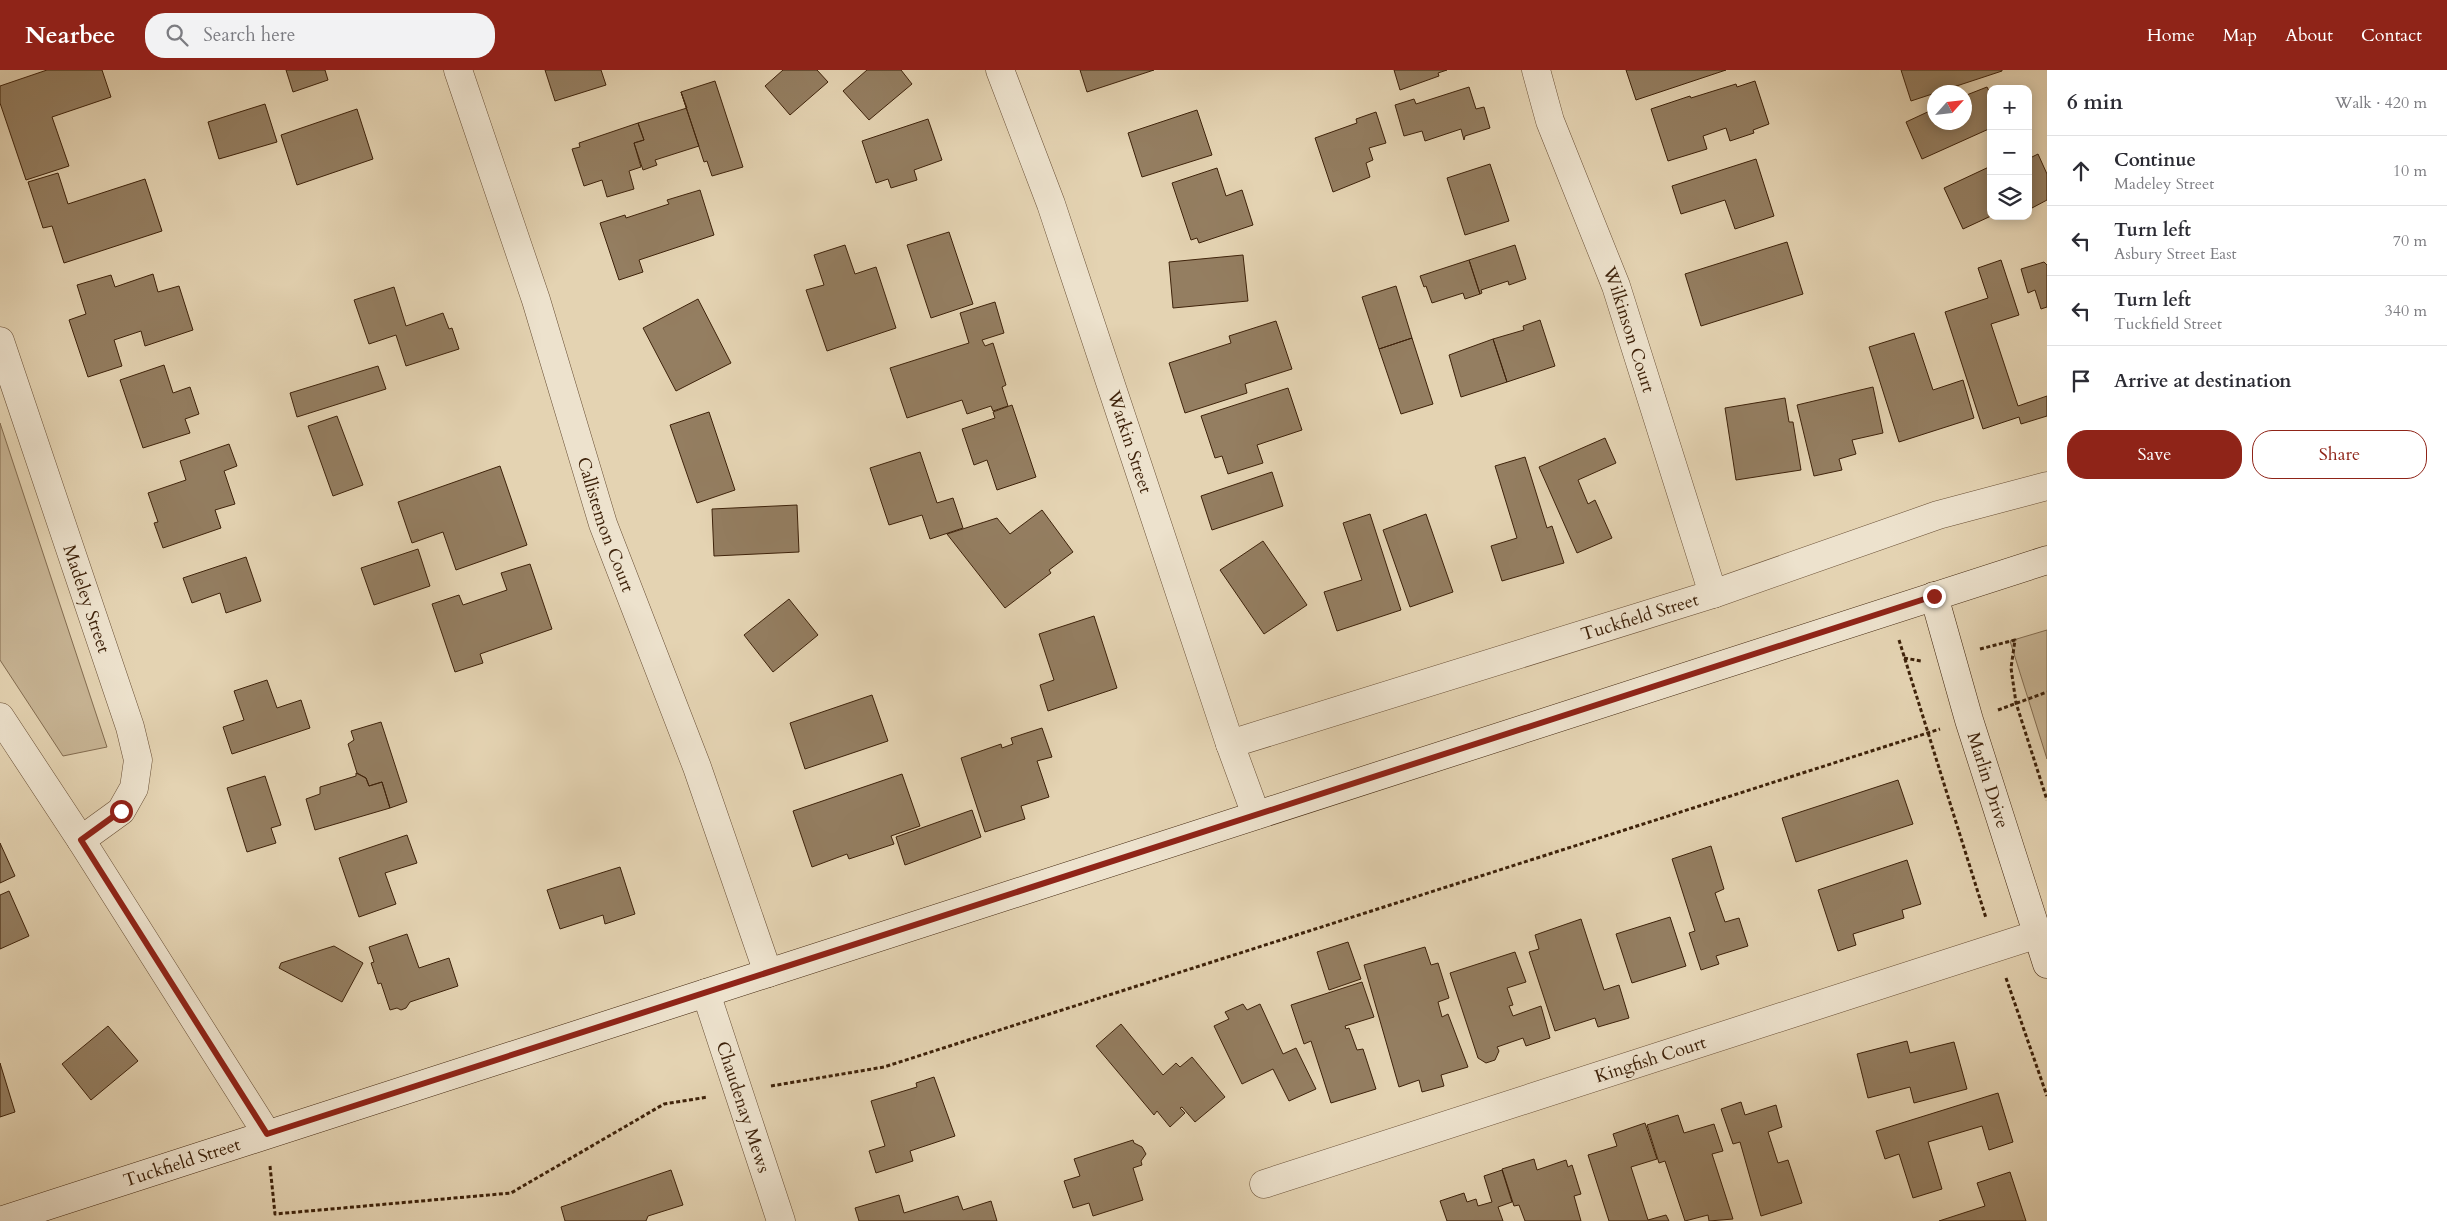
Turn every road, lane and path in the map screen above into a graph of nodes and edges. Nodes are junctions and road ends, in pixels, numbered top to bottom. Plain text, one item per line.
1 (458, 70) edge
2 (1000, 70) edge
3 (1536, 70) edge
4 (0, 341) edge
5 (2047, 486) edge
6 (2047, 560) edge
7 (1713, 594) junction
8 (1934, 596) junction
9 (1890, 610) junction
10 (1951, 656) junction
11 (1904, 658) junction
12 (2047, 692) edge
13 (2016, 703) junction
14 (0, 718) edge
15 (1969, 720) junction
16 (1927, 734) junction
17 (1230, 744) junction
18 (2047, 800) edge
19 (1256, 815) junction
20 (81, 840) junction
21 (2038, 934) junction
22 (1996, 948) junction
23 (2047, 964) edge
24 (768, 973) junction
25 (706, 993) junction
26 (738, 1092) junction
27 (2047, 1096) edge
28 (267, 1134) junction
29 (1264, 1184) dead end
30 (0, 1221) edge
31 (781, 1221) edge

1 - 24 street, Callistemon Court
2 - 17 street, Watkin Street
3 - 7 street, Wilkinson Court
4 - 20 street, Madeley Street
5 - 7 street, Tuckfield Street
6 - 8 street, Tuckfield Street
7 - 17 street, Tuckfield Street
8 - 9 street, Tuckfield Street
8 - 10 street, Marlin Drive
9 - 11 path
9 - 19 street, Tuckfield Street
10 - 11 path
10 - 13 path
10 - 15 street, Marlin Drive
11 - 16 path
12 - 13 path
13 - 15 path
13 - 18 path
14 - 20 street
15 - 16 path
15 - 21 street, Marlin Drive
16 - 22 path
16 - 26 path
17 - 19 street, Watkin Street
19 - 24 street, Tuckfield Street
20 - 28 street
21 - 22 street, Kingfish Court
21 - 23 street, Marlin Drive
22 - 27 path
22 - 29 street, Kingfish Court
24 - 25 street, Tuckfield Street
25 - 26 street, Chaudenay Mews
25 - 28 street, Tuckfield Street
26 - 28 path
26 - 31 street, Chaudenay Mews
28 - 30 street, Tuckfield Street

